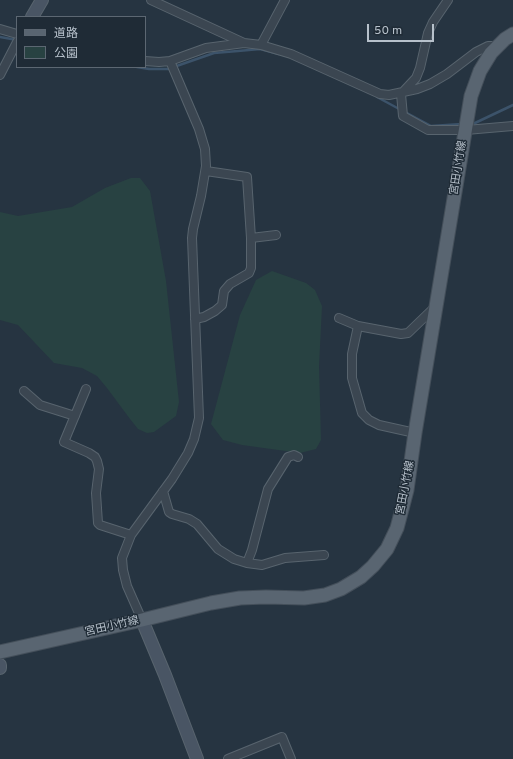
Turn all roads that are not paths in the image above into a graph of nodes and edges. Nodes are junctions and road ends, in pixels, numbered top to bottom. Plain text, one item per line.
1 (42, 0) edge
2 (151, 0) edge
3 (285, 0) edge
4 (448, 0) edge
5 (162, 2) edge
6 (33, 16) edge
7 (0, 29) edge
8 (16, 34) edge
9 (513, 34) edge
10 (244, 43) junction
11 (16, 44) edge
12 (261, 45) junction
13 (498, 46) junction
14 (146, 61) edge
15 (170, 61) junction
16 (0, 75) edge
17 (401, 94) junction
18 (513, 126) edge
19 (466, 130) junction
20 (206, 171) junction
21 (276, 235) dead end
22 (251, 238) junction
23 (436, 306) junction
24 (195, 318) junction
25 (339, 318) dead end
26 (358, 326) junction
27 (86, 389) dead end
28 (24, 391) dead end
29 (75, 416) junction
30 (415, 433) junction
31 (298, 457) dead end
32 (163, 491) junction
33 (131, 535) junction
34 (324, 555) dead end
35 (247, 563) junction
36 (142, 620) junction
37 (0, 652) edge
38 (246, 755) edge
39 (197, 759) edge
40 (228, 759) edge
41 (291, 759) edge

1 - 6 street
2 - 5 street
3 - 12 street
4 - 17 street
5 - 10 street
7 - 8 street
9 - 13 main road, 宮田小竹線
10 - 12 street
10 - 15 street
11 - 16 street
12 - 17 street
13 - 17 street
13 - 19 main road, 宮田小竹線
14 - 15 street
15 - 20 street
17 - 19 street
18 - 19 street
19 - 23 main road, 宮田小竹線
20 - 22 street
20 - 24 street
21 - 22 street
22 - 24 street
23 - 26 street
23 - 30 main road, 宮田小竹線
24 - 32 street
25 - 26 street
26 - 30 street
27 - 29 street
28 - 29 street
29 - 33 street
30 - 36 main road, 宮田小竹線
31 - 35 street
32 - 33 street
32 - 35 street
33 - 36 street
34 - 35 street
36 - 37 main road, 宮田小竹線
36 - 39 street
38 - 40 street
38 - 41 street

